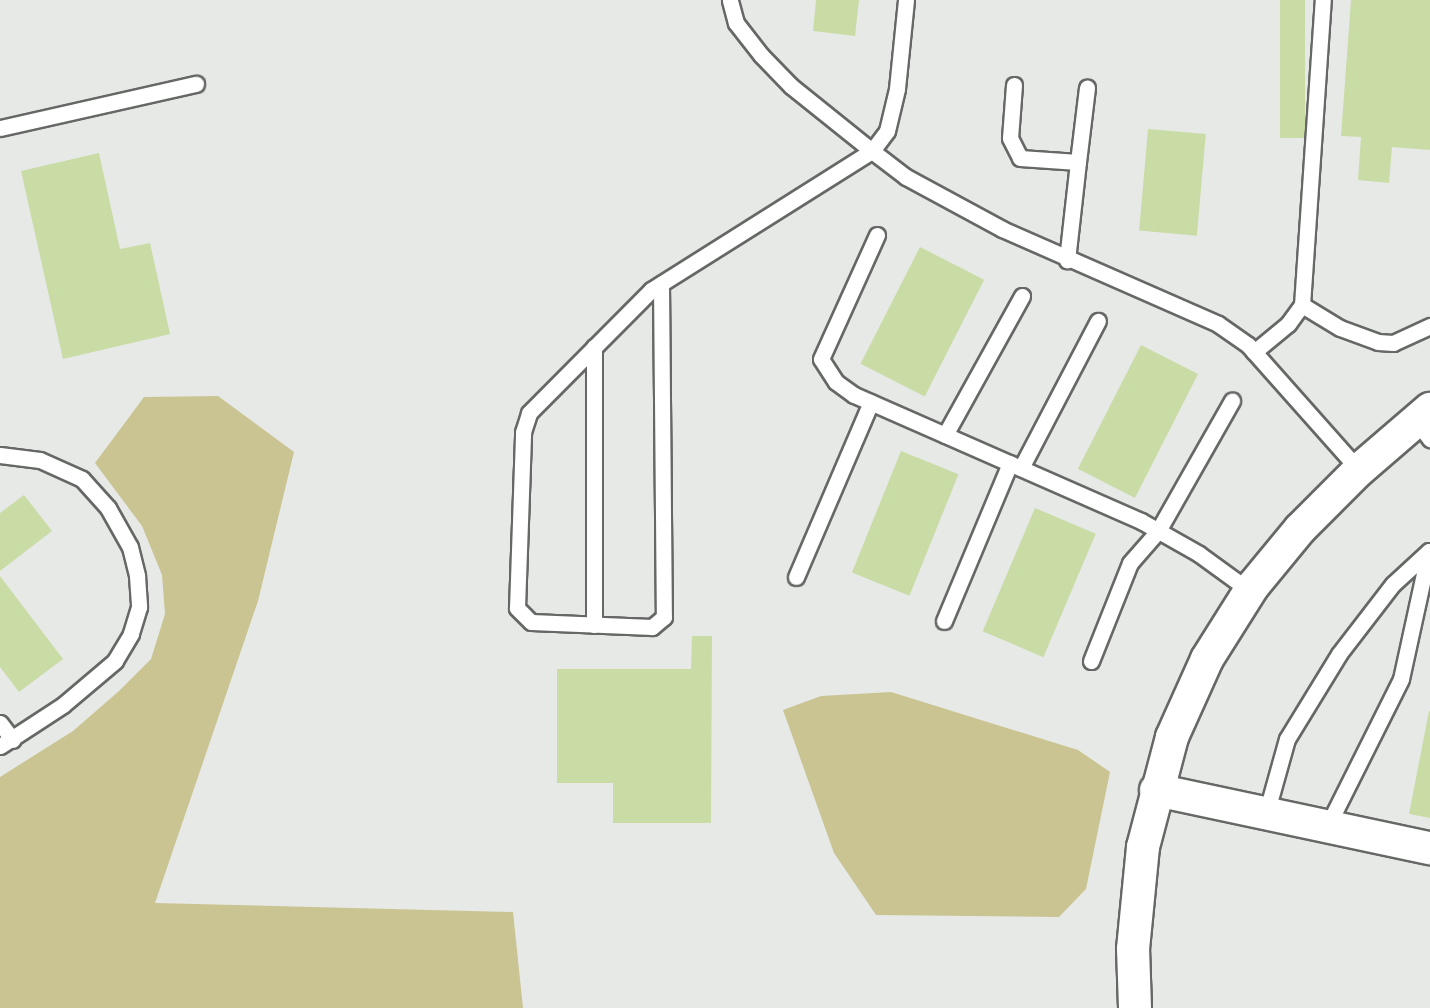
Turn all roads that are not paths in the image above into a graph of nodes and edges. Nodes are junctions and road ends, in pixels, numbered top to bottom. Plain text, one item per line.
1 (730, 0) edge
2 (906, 0) edge
3 (1323, 0) edge
4 (196, 84) dead end
5 (1014, 85) dead end
6 (1087, 88) dead end
7 (0, 128) edge
8 (872, 151) junction
9 (1078, 162) junction
10 (877, 235) dead end
11 (1068, 260) junction
12 (661, 284) junction
13 (1022, 296) dead end
14 (1302, 305) junction
15 (1098, 321) dead end
16 (1430, 326) edge
17 (594, 347) junction
18 (1254, 352) junction
19 (1232, 401) dead end
20 (871, 402) junction
21 (1425, 423) edge
22 (945, 435) junction
23 (0, 455) edge
24 (1015, 466) junction
25 (1359, 470) junction
26 (1158, 531) junction
27 (1430, 549) edge
28 (795, 577) dead end
29 (1250, 591) junction
30 (944, 621) dead end
31 (594, 625) junction
32 (1091, 661) dead end
33 (0, 723) edge
34 (6, 743) edge
35 (1156, 790) junction
36 (1266, 814) junction
37 (1327, 827) junction
38 (1430, 848) edge
39 (1135, 1008) edge

1 - 8 lane
2 - 8 lane
3 - 14 lane
4 - 7 lane
5 - 9 lane
6 - 9 lane
8 - 11 lane
8 - 12 lane
9 - 11 lane
10 - 20 lane
11 - 18 lane
12 - 17 lane
12 - 31 lane
13 - 22 lane
14 - 16 lane
14 - 18 lane
15 - 24 lane
17 - 31 lane
17 - 31 lane
18 - 25 lane
19 - 26 lane
20 - 22 lane
20 - 28 lane
21 - 25 street
22 - 24 lane
23 - 34 lane
24 - 26 lane
24 - 30 lane
25 - 29 street
26 - 29 lane
26 - 32 lane
27 - 36 lane
27 - 37 lane
29 - 35 street
33 - 34 lane
35 - 36 street
35 - 39 street
36 - 37 street
37 - 38 street

